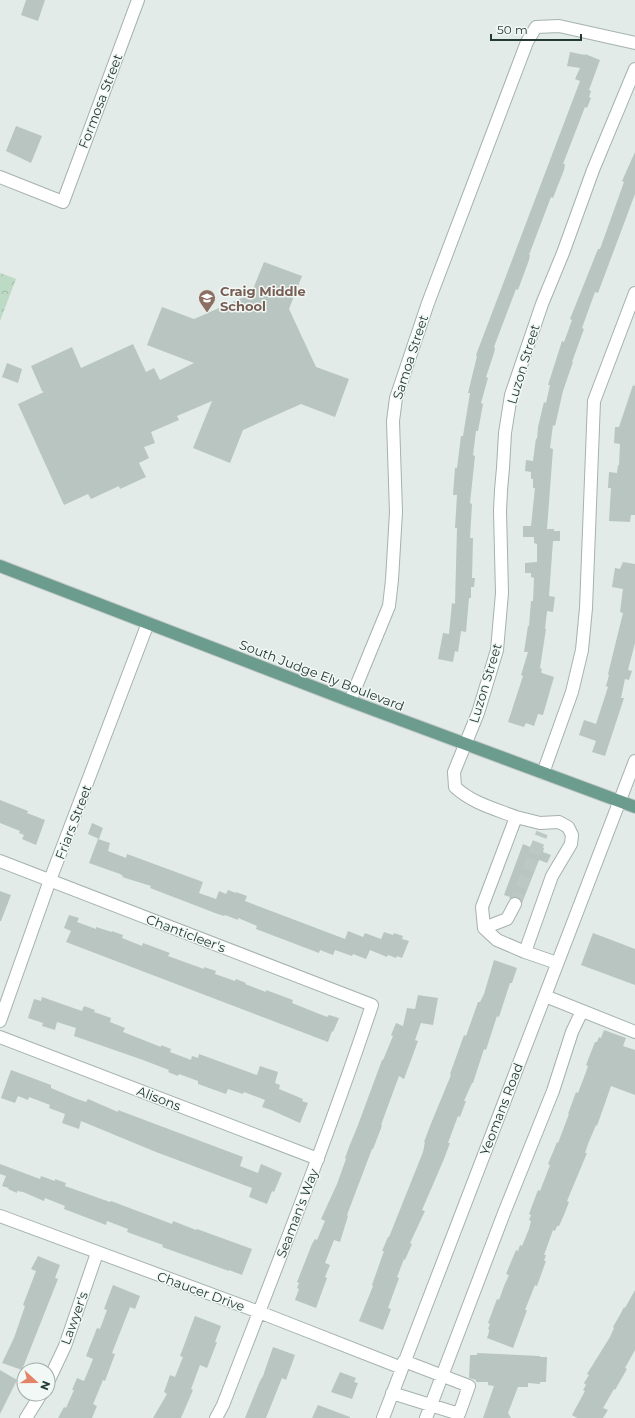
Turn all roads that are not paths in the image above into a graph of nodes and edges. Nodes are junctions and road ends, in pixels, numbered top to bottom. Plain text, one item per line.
1 (138, 0) edge
2 (635, 43) edge
3 (635, 69) edge
4 (0, 177) edge
5 (635, 293) edge
6 (0, 566) edge
7 (148, 623) junction
8 (350, 701) junction
9 (465, 743) junction
10 (635, 761) edge
11 (543, 773) junction
12 (620, 801) junction
13 (635, 807) edge
14 (516, 817) junction
15 (551, 823) junction
16 (542, 833) tunnel mouth
17 (0, 861) edge
18 (50, 880) junction
19 (515, 904) tunnel mouth
20 (484, 928) junction
21 (525, 952) junction
22 (557, 963) junction
23 (545, 996) junction
24 (372, 1005) joint
25 (582, 1011) junction
26 (0, 1021) edge
27 (635, 1032) edge
28 (0, 1037) edge
29 (318, 1159) junction
30 (0, 1216) edge
31 (97, 1253) junction
32 (259, 1312) junction
33 (403, 1364) junction
34 (56, 1365) edge
35 (442, 1376) junction
36 (392, 1393) junction
37 (36, 1402) edge
38 (431, 1405) junction
39 (26, 1418) edge
40 (216, 1418) edge
41 (383, 1418) edge
42 (426, 1418) edge

1 - 4 street, Formosa Street
2 - 8 street, Samoa Street
3 - 9 street, Luzon Street
5 - 11 street
6 - 7 main road, South Judge Ely Boulevard
7 - 8 main road, South Judge Ely Boulevard
7 - 18 street, Friars Street
8 - 9 main road, South Judge Ely Boulevard
9 - 11 main road, South Judge Ely Boulevard
9 - 14 street, Luzon Street
10 - 12 street, Yeomans Road
11 - 12 main road, South Judge Ely Boulevard
12 - 13 main road, South Judge Ely Boulevard
12 - 22 street, Yeomans Road
14 - 15 street
14 - 20 street
15 - 16 street
15 - 21 street
17 - 18 street, Chanticleer's
18 - 24 street, Chanticleer's
18 - 26 street, Friars Street
19 - 20 street
20 - 21 street
21 - 22 street
22 - 23 street, Yeomans Road
23 - 25 street
23 - 33 street, Yeomans Road
24 - 29 street, Seaman's Way
25 - 27 street
25 - 35 street
28 - 29 street, Alisons
29 - 32 street, Seaman's Way
30 - 31 street, Chaucer Drive
31 - 32 street, Chaucer Drive
31 - 34 street, Lawyer's
32 - 33 street, Chaucer Drive
32 - 40 street, Seaman's Way
33 - 35 street, Chaucer Drive
33 - 36 street, Yeomans Road
35 - 38 street
35 - 38 street, Chaucer Drive
36 - 38 street
36 - 41 street, Yeomans Road
37 - 39 street
38 - 42 street

